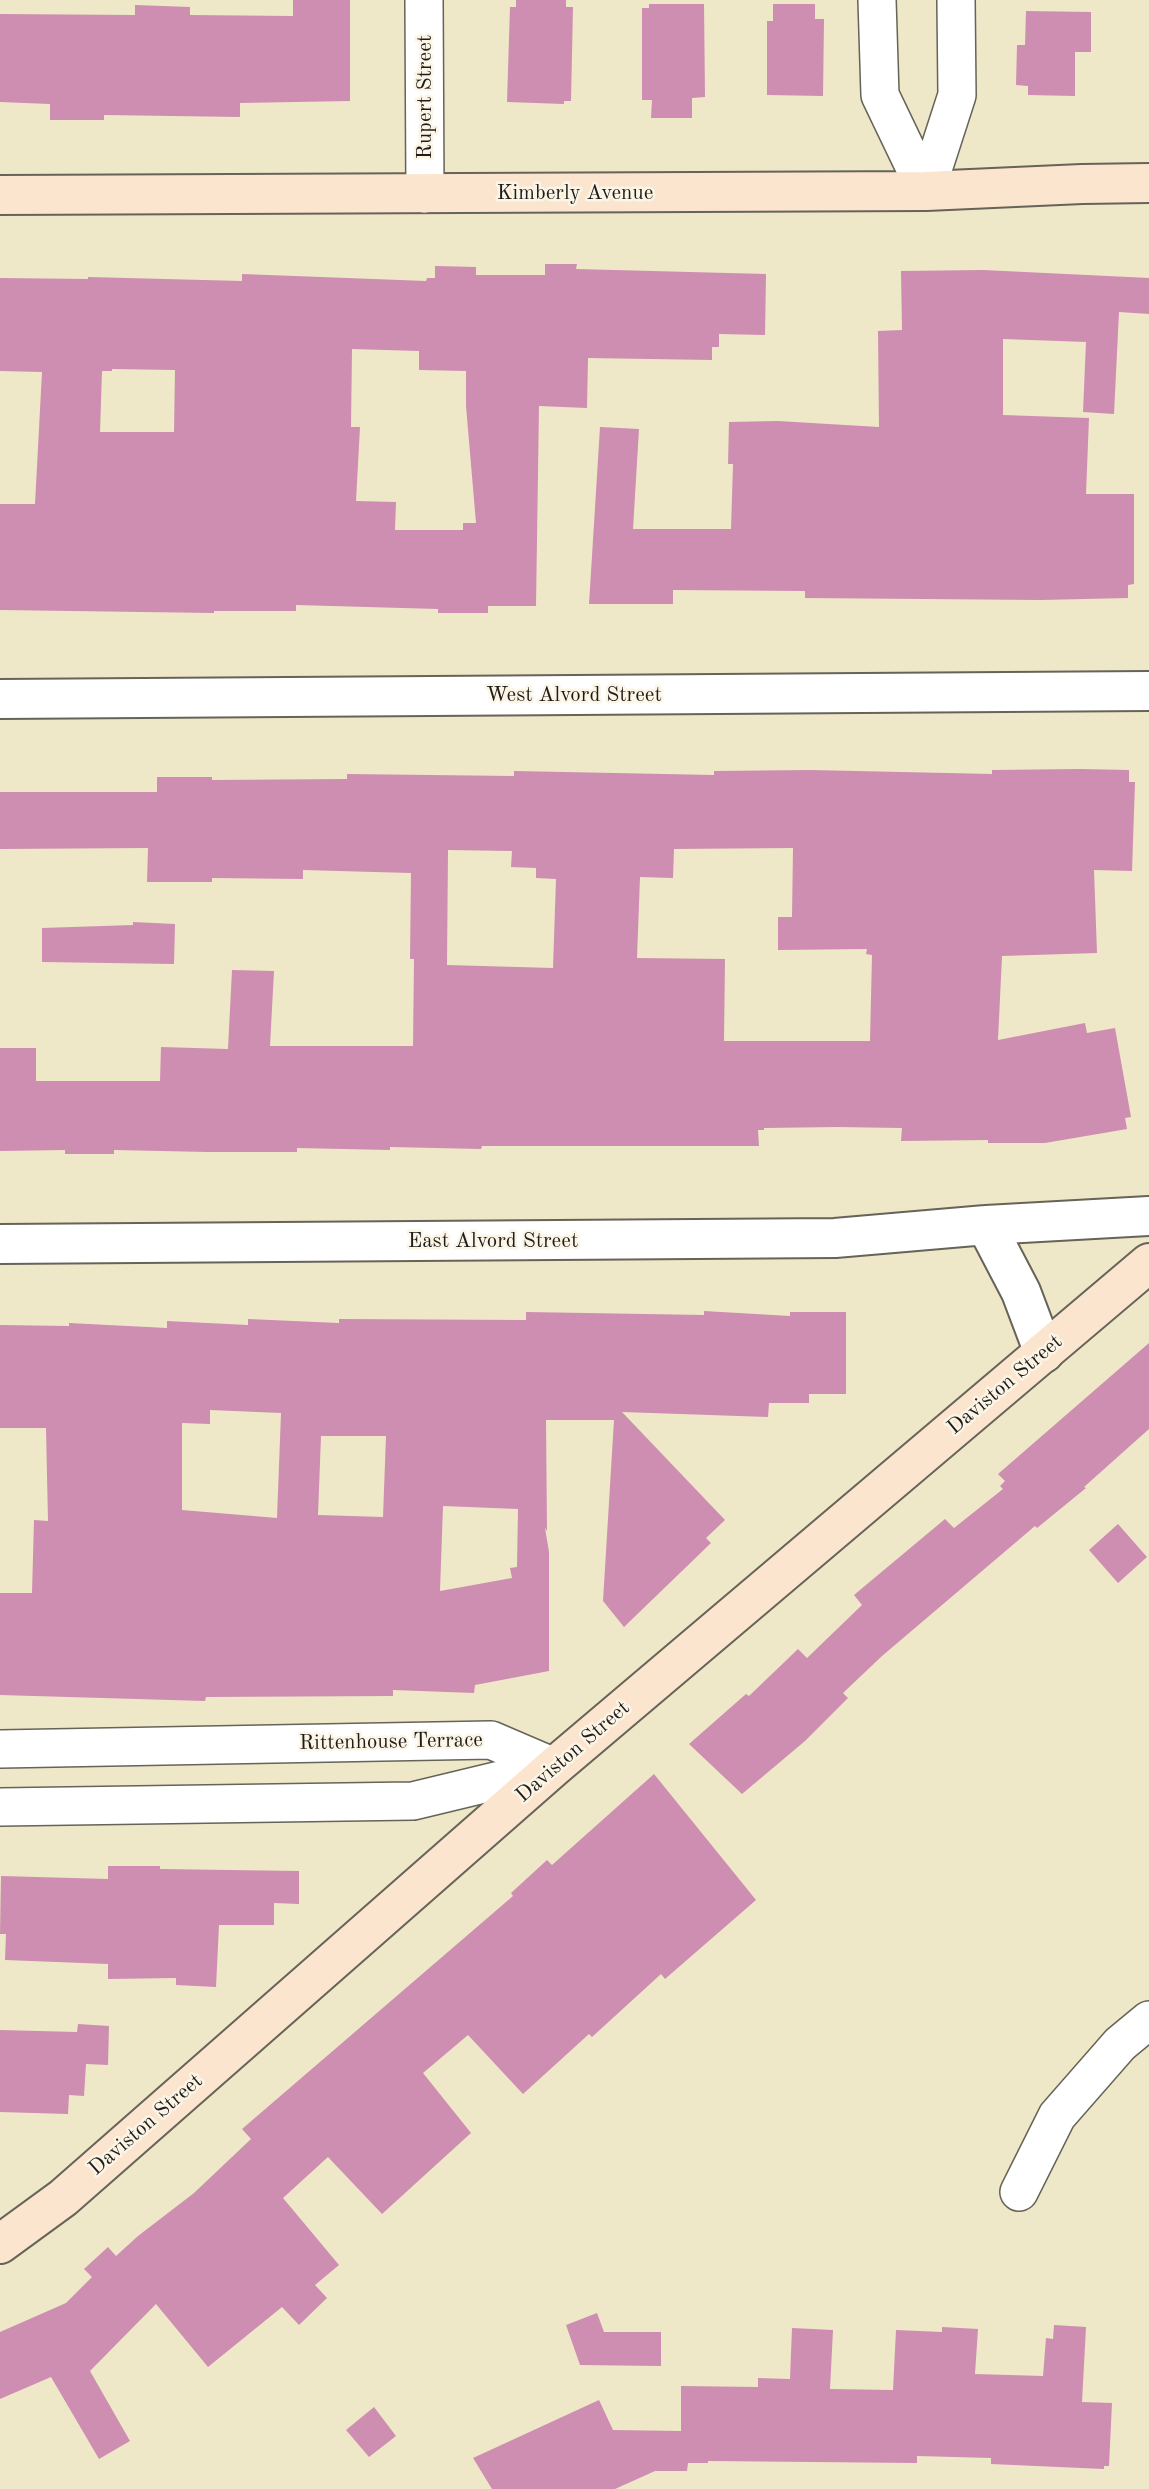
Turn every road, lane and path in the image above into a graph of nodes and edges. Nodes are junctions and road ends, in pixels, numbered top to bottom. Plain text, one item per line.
1 (424, 0) edge
2 (877, 0) edge
3 (956, 0) edge
4 (1149, 183) edge
5 (926, 191) junction
6 (425, 194) junction
7 (0, 195) edge
8 (1149, 691) edge
9 (0, 699) edge
10 (1149, 1216) edge
11 (986, 1225) junction
12 (0, 1244) edge
13 (1149, 1264) edge
14 (1044, 1353) junction
15 (0, 1749) edge
16 (554, 1767) junction
17 (0, 1807) edge
18 (1149, 2020) edge
19 (1018, 2192) dead end
20 (0, 2244) edge

1 - 6 street, Rupert Street
2 - 5 street
3 - 5 street
4 - 5 main road, Kimberly Avenue
5 - 6 main road, Kimberly Avenue
6 - 7 main road, Kimberly Avenue
8 - 9 street, West Alvord Street
10 - 11 street, East Alvord Street
11 - 12 street, East Alvord Street
11 - 14 street
13 - 14 main road, Daviston Street
14 - 16 main road, Daviston Street
15 - 16 street, Rittenhouse Terrace
16 - 17 street, Rittenhouse Terrace
16 - 20 main road, Daviston Street
18 - 19 street

